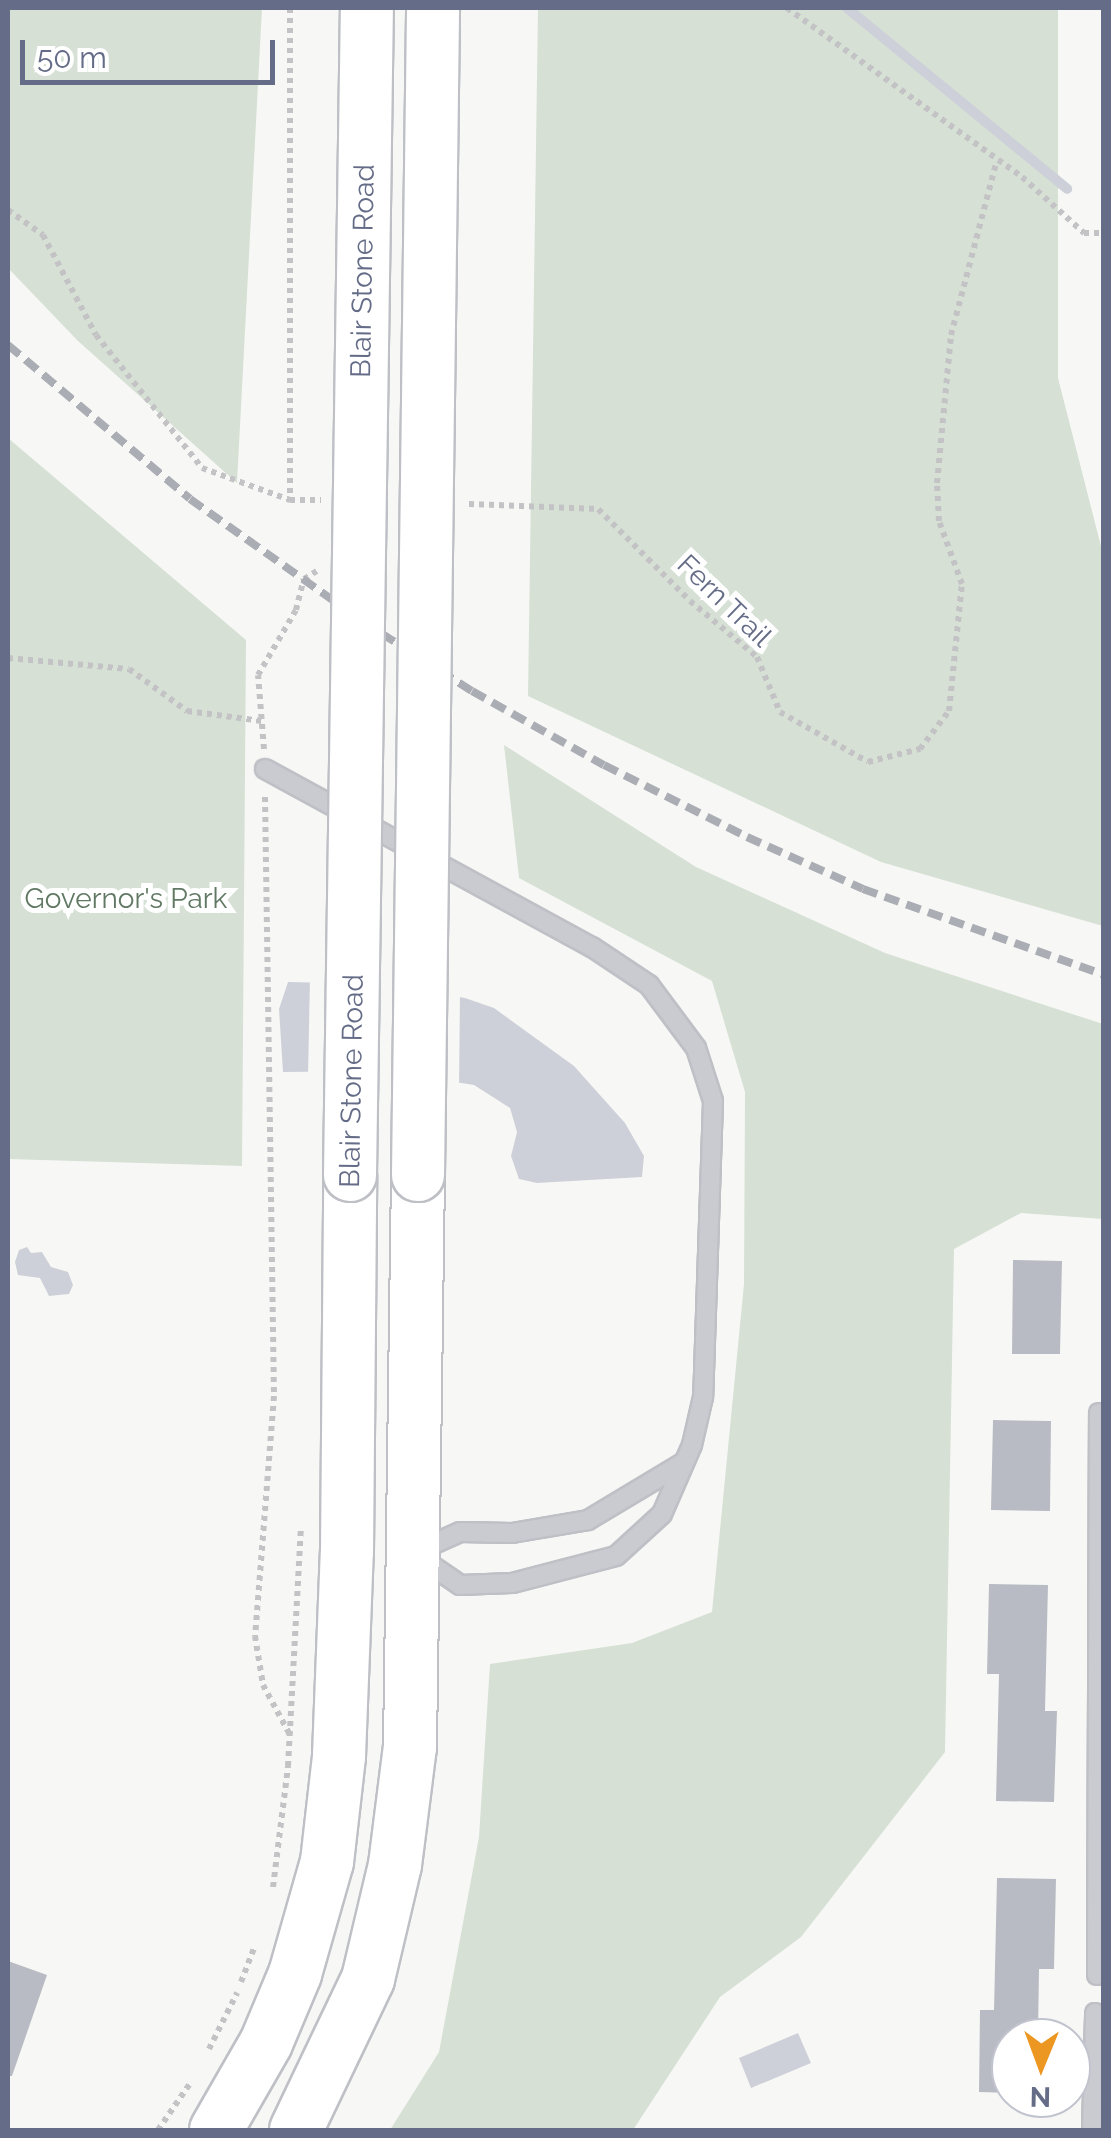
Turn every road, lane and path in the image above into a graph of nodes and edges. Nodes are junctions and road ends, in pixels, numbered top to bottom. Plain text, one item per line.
1 (290, 8) edge
2 (367, 8) edge
3 (433, 8) edge
4 (787, 8) edge
5 (996, 162) junction
6 (8, 210) edge
7 (1104, 233) edge
8 (290, 500) junction
9 (332, 500) dead end
10 (466, 504) dead end
11 (319, 570) dead end
12 (8, 658) edge
13 (262, 721) junction
14 (265, 770) junction
15 (1099, 1413) dead end
16 (683, 1462) junction
17 (301, 1523) dead end
18 (1101, 1544) edge
19 (347, 1552) junction
20 (414, 1553) junction
21 (290, 1735) junction
22 (1101, 1848) edge
23 (268, 1904) dead end
24 (258, 1934) dead end
25 (1098, 1975) dead end
26 (1095, 2012) dead end
27 (207, 2054) dead end
28 (199, 2068) dead end
29 (158, 2130) edge
30 (216, 2130) edge
31 (296, 2130) edge
32 (1092, 2130) edge

1 - 8 path
2 - 19 main road, Blair Stone Road, bridge
3 - 20 main road, bridge
4 - 5 path
5 - 7 path
5 - 10 path, Fern Trail
6 - 8 path
8 - 9 path
11 - 13 path
12 - 13 path
13 - 14 path
14 - 16 lane
14 - 21 path
15 - 18 lane
16 - 20 lane
16 - 20 lane
17 - 21 path
18 - 22 lane
19 - 20 main road
19 - 30 main road, Blair Stone Road
20 - 31 main road
21 - 23 path
22 - 25 lane
24 - 27 path
26 - 32 lane
28 - 29 path

